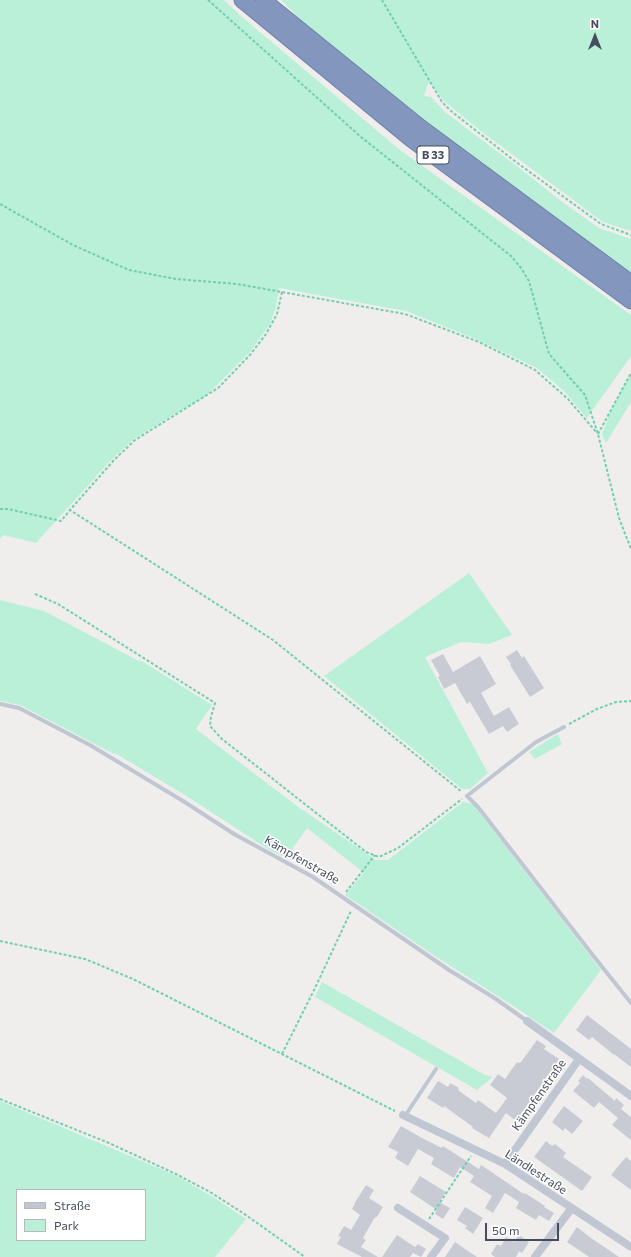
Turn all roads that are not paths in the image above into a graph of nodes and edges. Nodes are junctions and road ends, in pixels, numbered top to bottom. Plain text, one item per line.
1 (242, 0) edge
2 (263, 0) edge
3 (631, 283) edge
4 (631, 301) edge
5 (0, 704) edge
6 (564, 727) road end
7 (631, 1003) edge
8 (527, 1021) joint
9 (579, 1059) junction
10 (436, 1069) dead end
11 (631, 1096) edge
12 (404, 1116) joint
13 (505, 1164) junction
14 (398, 1208) dead end
15 (571, 1209) junction
16 (631, 1247) edge
17 (431, 1257) edge
18 (535, 1257) edge

1 - 4 highway, B 33
2 - 3 highway, B 33
5 - 8 lane, Kämpfenstraße
6 - 7 lane
8 - 9 street, Kämpfenstraße
9 - 11 street, Kämpfenstraße
9 - 13 street, Kämpfenstraße
10 - 12 lane
12 - 13 street, Ländlestraße
13 - 15 street, Ländlestraße
14 - 17 street
15 - 16 street, Ländlestraße
15 - 18 street

